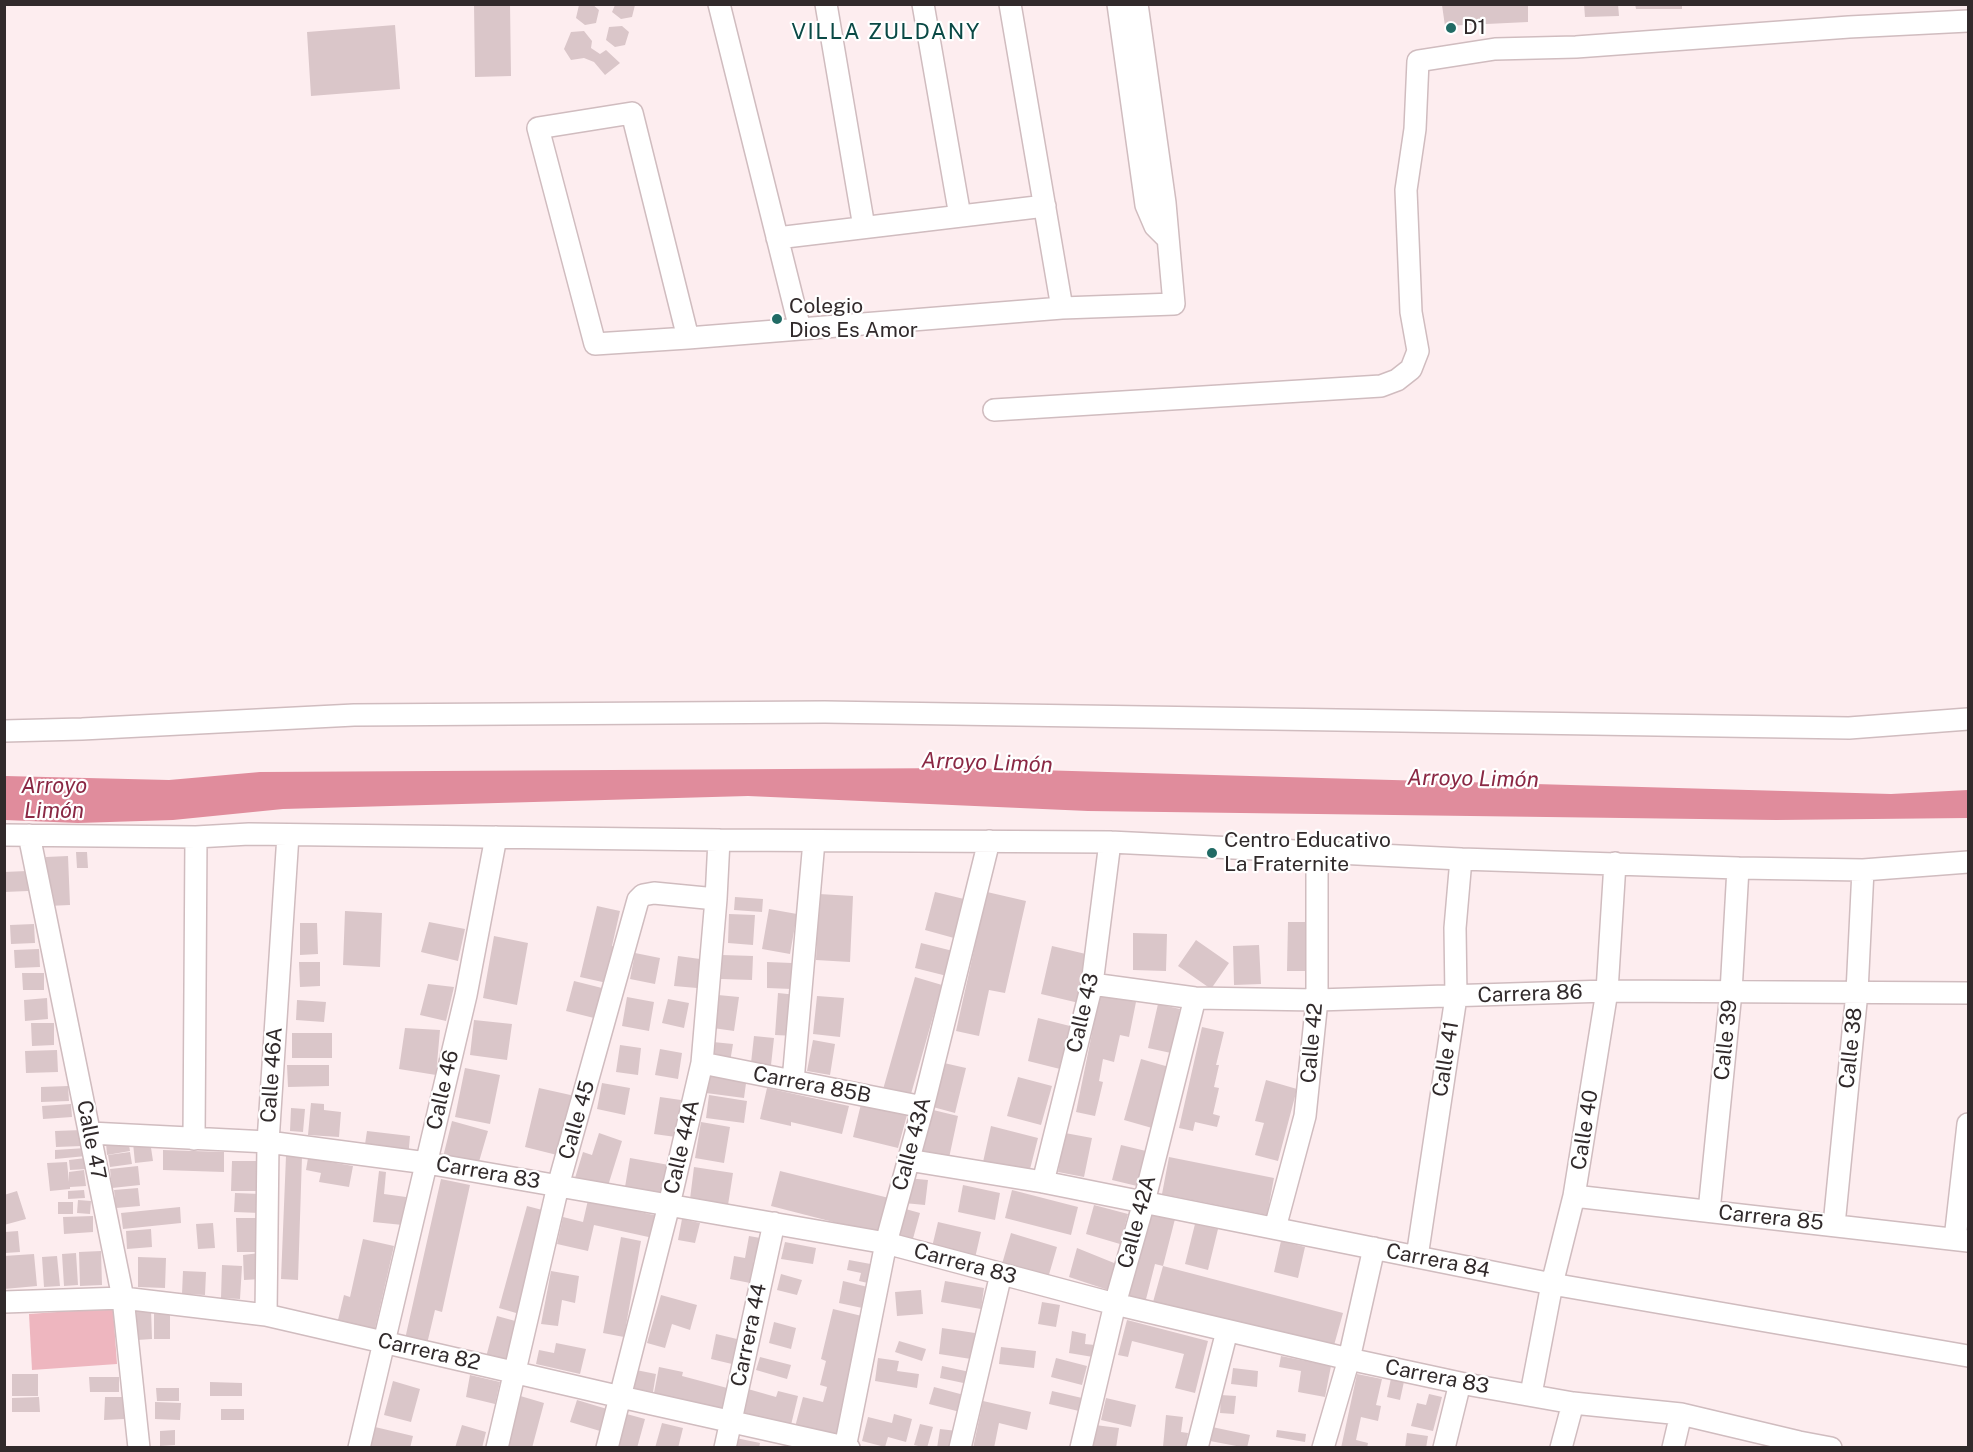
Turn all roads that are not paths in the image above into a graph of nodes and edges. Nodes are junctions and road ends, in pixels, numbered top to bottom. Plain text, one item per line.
1 (719, 4) edge
2 (826, 4) edge
3 (923, 4) edge
4 (1010, 4) edge
5 (1118, 4) edge
6 (1137, 4) edge
7 (1968, 21) edge
8 (1045, 206) junction
9 (960, 216) junction
10 (864, 227) junction
11 (777, 238) junction
12 (1167, 239) junction
13 (1062, 308) junction
14 (800, 329) junction
15 (688, 338) junction
16 (994, 410) dead end
17 (1968, 719) edge
18 (4, 731) edge
19 (4, 835) edge
20 (29, 835) junction
21 (288, 835) junction
22 (196, 837) junction
23 (496, 837) junction
24 (718, 840) junction
25 (814, 841) junction
26 (989, 841) junction
27 (1110, 842) junction
28 (1317, 853) junction
29 (1461, 859) junction
30 (1968, 862) edge
31 (1615, 863) junction
32 (1738, 868) junction
33 (1863, 870) junction
34 (716, 899) junction
35 (1092, 984) junction
36 (1607, 991) junction
37 (1731, 992) junction
38 (1857, 992) junction
39 (1968, 993) edge
40 (1456, 997) junction
41 (1195, 998) junction
42 (1317, 1000) junction
43 (702, 1063) junction
44 (793, 1081) junction
45 (922, 1107) junction
46 (1968, 1124) edge
47 (90, 1133) junction
48 (194, 1139) junction
49 (268, 1142) junction
50 (908, 1160) junction
51 (427, 1163) junction
52 (1043, 1182) junction
53 (558, 1186) junction
54 (1574, 1196) junction
55 (1144, 1202) junction
56 (669, 1205) junction
57 (1709, 1211) junction
58 (774, 1223) junction
59 (1834, 1225) junction
60 (1275, 1228) junction
61 (1962, 1240) edge
62 (885, 1243) junction
63 (1374, 1248) junction
64 (1417, 1257) junction
65 (1001, 1274) junction
66 (1552, 1284) junction
67 (123, 1298) junction
68 (4, 1302) edge
69 (1115, 1304) junction
70 (266, 1315) junction
71 (1227, 1331) junction
72 (383, 1341) junction
73 (1968, 1356) edge
74 (1349, 1359) junction
75 (516, 1373) junction
76 (1460, 1383) junction
77 (1531, 1394) junction
78 (621, 1397) junction
79 (1572, 1403) junction
80 (1681, 1414) junction
81 (731, 1421) junction
82 (1799, 1445) edge
83 (846, 1447) edge
84 (139, 1448) edge
85 (359, 1448) edge
86 (497, 1448) edge
87 (608, 1448) edge
88 (725, 1448) edge
89 (960, 1448) edge
90 (1081, 1448) edge
91 (1197, 1448) edge
92 (1323, 1448) edge
93 (1444, 1448) edge
94 (1561, 1448) edge
95 (1673, 1448) edge
96 (1831, 1448) edge

1 - 11 street
2 - 10 street
3 - 9 street
4 - 8 street
5 - 12 street
6 - 12 street
7 - 16 street
8 - 9 street
8 - 13 street
9 - 10 street
10 - 11 street
11 - 14 street
12 - 13 street
13 - 14 street
14 - 15 street
15 - 15 street
17 - 18 street
19 - 20 street
20 - 22 street
20 - 47 street, Calle 47
21 - 22 street
21 - 23 street
21 - 49 street, Calle 46A
22 - 48 street
23 - 24 street
23 - 51 street, Calle 46
24 - 25 street
24 - 34 street, Calle 44A
25 - 26 street
25 - 44 street
26 - 27 street
26 - 45 street, Calle 43A
27 - 28 street
27 - 35 street, Calle 43
28 - 29 street
28 - 42 street, Calle 42
29 - 31 street
29 - 40 street, Calle 41
30 - 33 street
31 - 32 street
31 - 36 street, Calle 40
32 - 33 street
32 - 37 street, Calle 39
33 - 38 street, Calle 38
34 - 43 street, Calle 44A
34 - 53 street, Calle 45
35 - 41 street, Carrera 86
35 - 52 street, Calle 43
36 - 37 street, Carrera 86
36 - 40 street, Carrera 86
36 - 54 street, Calle 40
37 - 38 street, Carrera 86
37 - 57 street, Calle 39
38 - 39 street, Carrera 86
38 - 59 street, Calle 38
40 - 42 street, Carrera 86
40 - 64 street, Calle 41
41 - 42 street, Carrera 86
41 - 55 street, Calle 42A
42 - 60 street, Calle 42
43 - 44 street, Carrera 85B
43 - 56 street, Calle 44A
44 - 45 street, Carrera 85B
45 - 50 street, Calle 43A
46 - 61 street
47 - 48 street, Carrera 83
47 - 67 street, Calle 47
48 - 49 street, Carrera 83
49 - 51 street, Carrera 83
49 - 70 street, Calle 46A
50 - 52 street, Carrera 84
50 - 62 street, Calle 43A
51 - 53 street, Carrera 83
51 - 72 street, Calle 46
52 - 55 street, Carrera 84
53 - 56 street, Carrera 83
53 - 75 street, Calle 45
54 - 57 street, Carrera 85
54 - 66 street, Calle 40
55 - 60 street, Carrera 84
55 - 69 street, Calle 42A
56 - 58 street, Carrera 83
56 - 78 street, Calle 44A
57 - 59 street, Carrera 85
58 - 62 street, Carrera 83
58 - 81 street, Carrera 44
59 - 61 street, Carrera 85
60 - 63 street, Carrera 84
62 - 65 street, Carrera 83
62 - 83 street, Calle 43A
63 - 64 street, Carrera 84
63 - 74 street
64 - 66 street, Carrera 84
65 - 69 street, Carrera 83
65 - 89 street
66 - 73 street, Carrera 84
66 - 77 street, Calle 40
67 - 68 street, Carrera 82
67 - 70 street, Carrera 82
67 - 84 street, Calle 47
69 - 71 street, Carrera 83
69 - 90 street, Calle 42A
70 - 72 street, Carrera 82
71 - 74 street, Carrera 83
71 - 91 street
72 - 75 street, Carrera 82
72 - 85 street, Calle 46
74 - 76 street, Carrera 83
74 - 92 street
75 - 78 street, Carrera 82
75 - 86 street, Calle 45
76 - 77 street, Carrera 83
76 - 93 street
77 - 79 street, Carrera 83
78 - 81 street, Carrera 82
78 - 87 street, Calle 44A
79 - 80 street, Carrera 83
79 - 94 street
80 - 82 street, Carrera 83
80 - 95 street
81 - 83 street, Carrera 82
81 - 88 street, Carrera 44
82 - 96 street, Carrera 83

